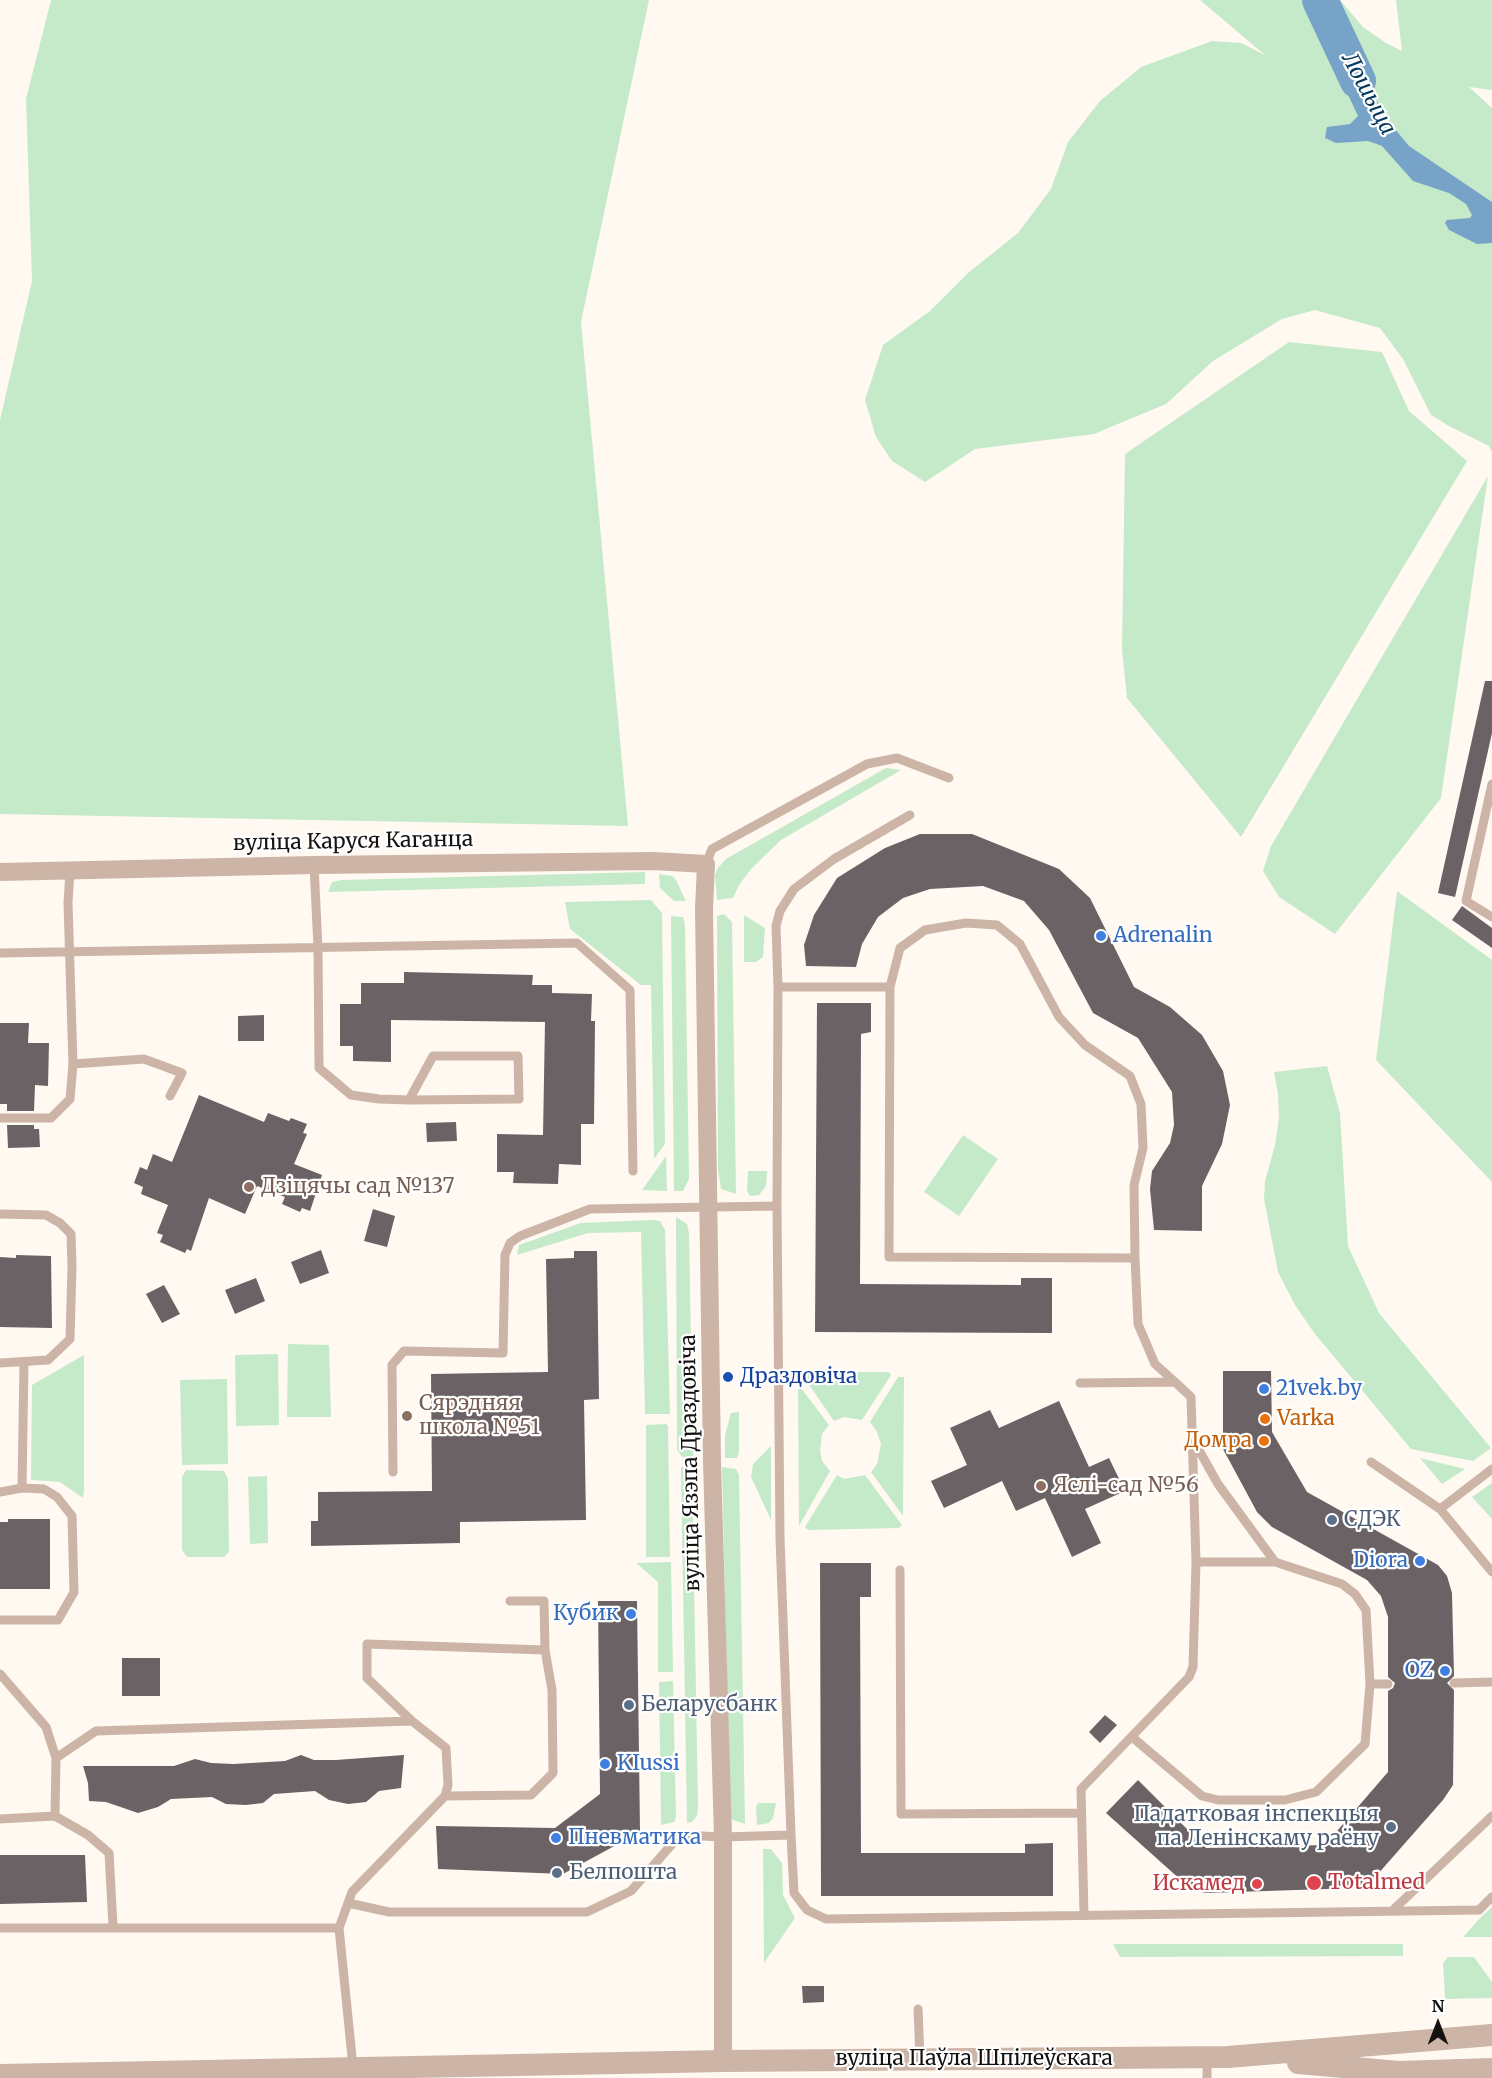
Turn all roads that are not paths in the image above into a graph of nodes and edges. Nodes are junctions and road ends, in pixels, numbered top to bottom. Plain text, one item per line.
1 (949, 778) dead end
2 (1492, 784) edge
3 (910, 815) dead end
4 (706, 864) junction
5 (314, 865) junction
6 (70, 871) junction
7 (0, 872) edge
8 (1492, 917) edge
9 (318, 948) junction
10 (0, 953) edge
11 (70, 953) junction
12 (778, 987) junction
13 (890, 987) junction
14 (74, 1065) junction
15 (170, 1096) dead end
16 (409, 1100) junction
17 (0, 1118) edge
18 (633, 1171) dead end
19 (710, 1206) junction
20 (777, 1206) junction
21 (0, 1214) edge
22 (1136, 1258) junction
23 (24, 1362) junction
24 (0, 1363) edge
25 (1175, 1382) junction
26 (1080, 1383) dead end
27 (1194, 1440) junction
28 (1371, 1462) dead end
29 (1492, 1469) edge
30 (393, 1472) dead end
31 (22, 1488) junction
32 (0, 1492) edge
33 (1440, 1509) junction
34 (1196, 1562) junction
35 (1275, 1562) junction
36 (900, 1570) dead end
37 (1492, 1572) edge
38 (510, 1601) dead end
39 (0, 1620) edge
40 (545, 1650) junction
41 (0, 1674) edge
42 (1492, 1682) edge
43 (1454, 1683) dead end
44 (1370, 1684) junction
45 (1388, 1684) dead end
46 (412, 1721) junction
47 (1132, 1737) junction
48 (56, 1758) junction
49 (445, 1796) junction
50 (1081, 1813) junction
51 (1492, 1815) edge
52 (55, 1816) junction
53 (0, 1819) edge
54 (791, 1835) junction
55 (723, 1837) junction
56 (1492, 1897) edge
57 (348, 1903) junction
58 (1392, 1911) junction
59 (1084, 1914) junction
60 (113, 1926) junction
61 (0, 1928) edge
62 (339, 1928) junction
63 (918, 2009) dead end
64 (1492, 2035) edge
65 (920, 2059) junction
66 (723, 2061) junction
67 (1214, 2064) edge
68 (1492, 2069) edge
69 (340, 2071) edge
70 (0, 2075) edge

1 - 4 lane
2 - 8 lane
3 - 12 lane
4 - 5 street, вуліца Каруся Каганца
4 - 19 street, вуліца Язэпа Драздовіча
5 - 6 street, вуліца Каруся Каганца
5 - 9 lane
6 - 7 street, вуліца Каруся Каганца
6 - 11 lane
9 - 11 lane
9 - 16 lane
9 - 18 lane
10 - 11 lane
11 - 14 lane
12 - 13 lane
12 - 20 lane
13 - 22 lane
13 - 22 lane
14 - 15 lane
14 - 17 lane
16 - 16 lane
19 - 20 lane
19 - 30 lane
19 - 55 street, вуліца Язэпа Драздовіча
20 - 54 lane
21 - 23 lane
22 - 25 lane
23 - 24 lane
23 - 31 lane
25 - 26 lane
25 - 27 lane
27 - 34 lane
27 - 35 lane
28 - 33 lane
29 - 33 lane
31 - 32 lane
31 - 39 lane
33 - 37 lane
34 - 35 lane
34 - 47 lane
35 - 44 lane
36 - 50 lane
38 - 40 lane
40 - 46 lane
40 - 49 lane
41 - 48 lane
42 - 43 lane
44 - 45 lane
44 - 47 lane
46 - 48 lane
46 - 49 lane
47 - 50 lane
48 - 52 lane
49 - 57 lane
50 - 59 lane
51 - 58 lane
52 - 53 lane
52 - 60 lane
54 - 55 lane
54 - 59 lane
55 - 57 lane
55 - 66 street, вуліца Язэпа Драздовіча
56 - 58 lane
57 - 62 lane
58 - 59 lane
60 - 61 lane
60 - 62 lane
62 - 69 lane
63 - 65 lane
64 - 67 street, вуліца Паўла Шпілеўскага
65 - 66 street, вуліца Паўла Шпілеўскага
65 - 67 street, вуліца Паўла Шпілеўскага
66 - 69 street, вуліца Паўла Шпілеўскага
67 - 68 street, вуліца Паўла Шпілеўскага
69 - 70 street, вуліца Паўла Шпілеўскага

